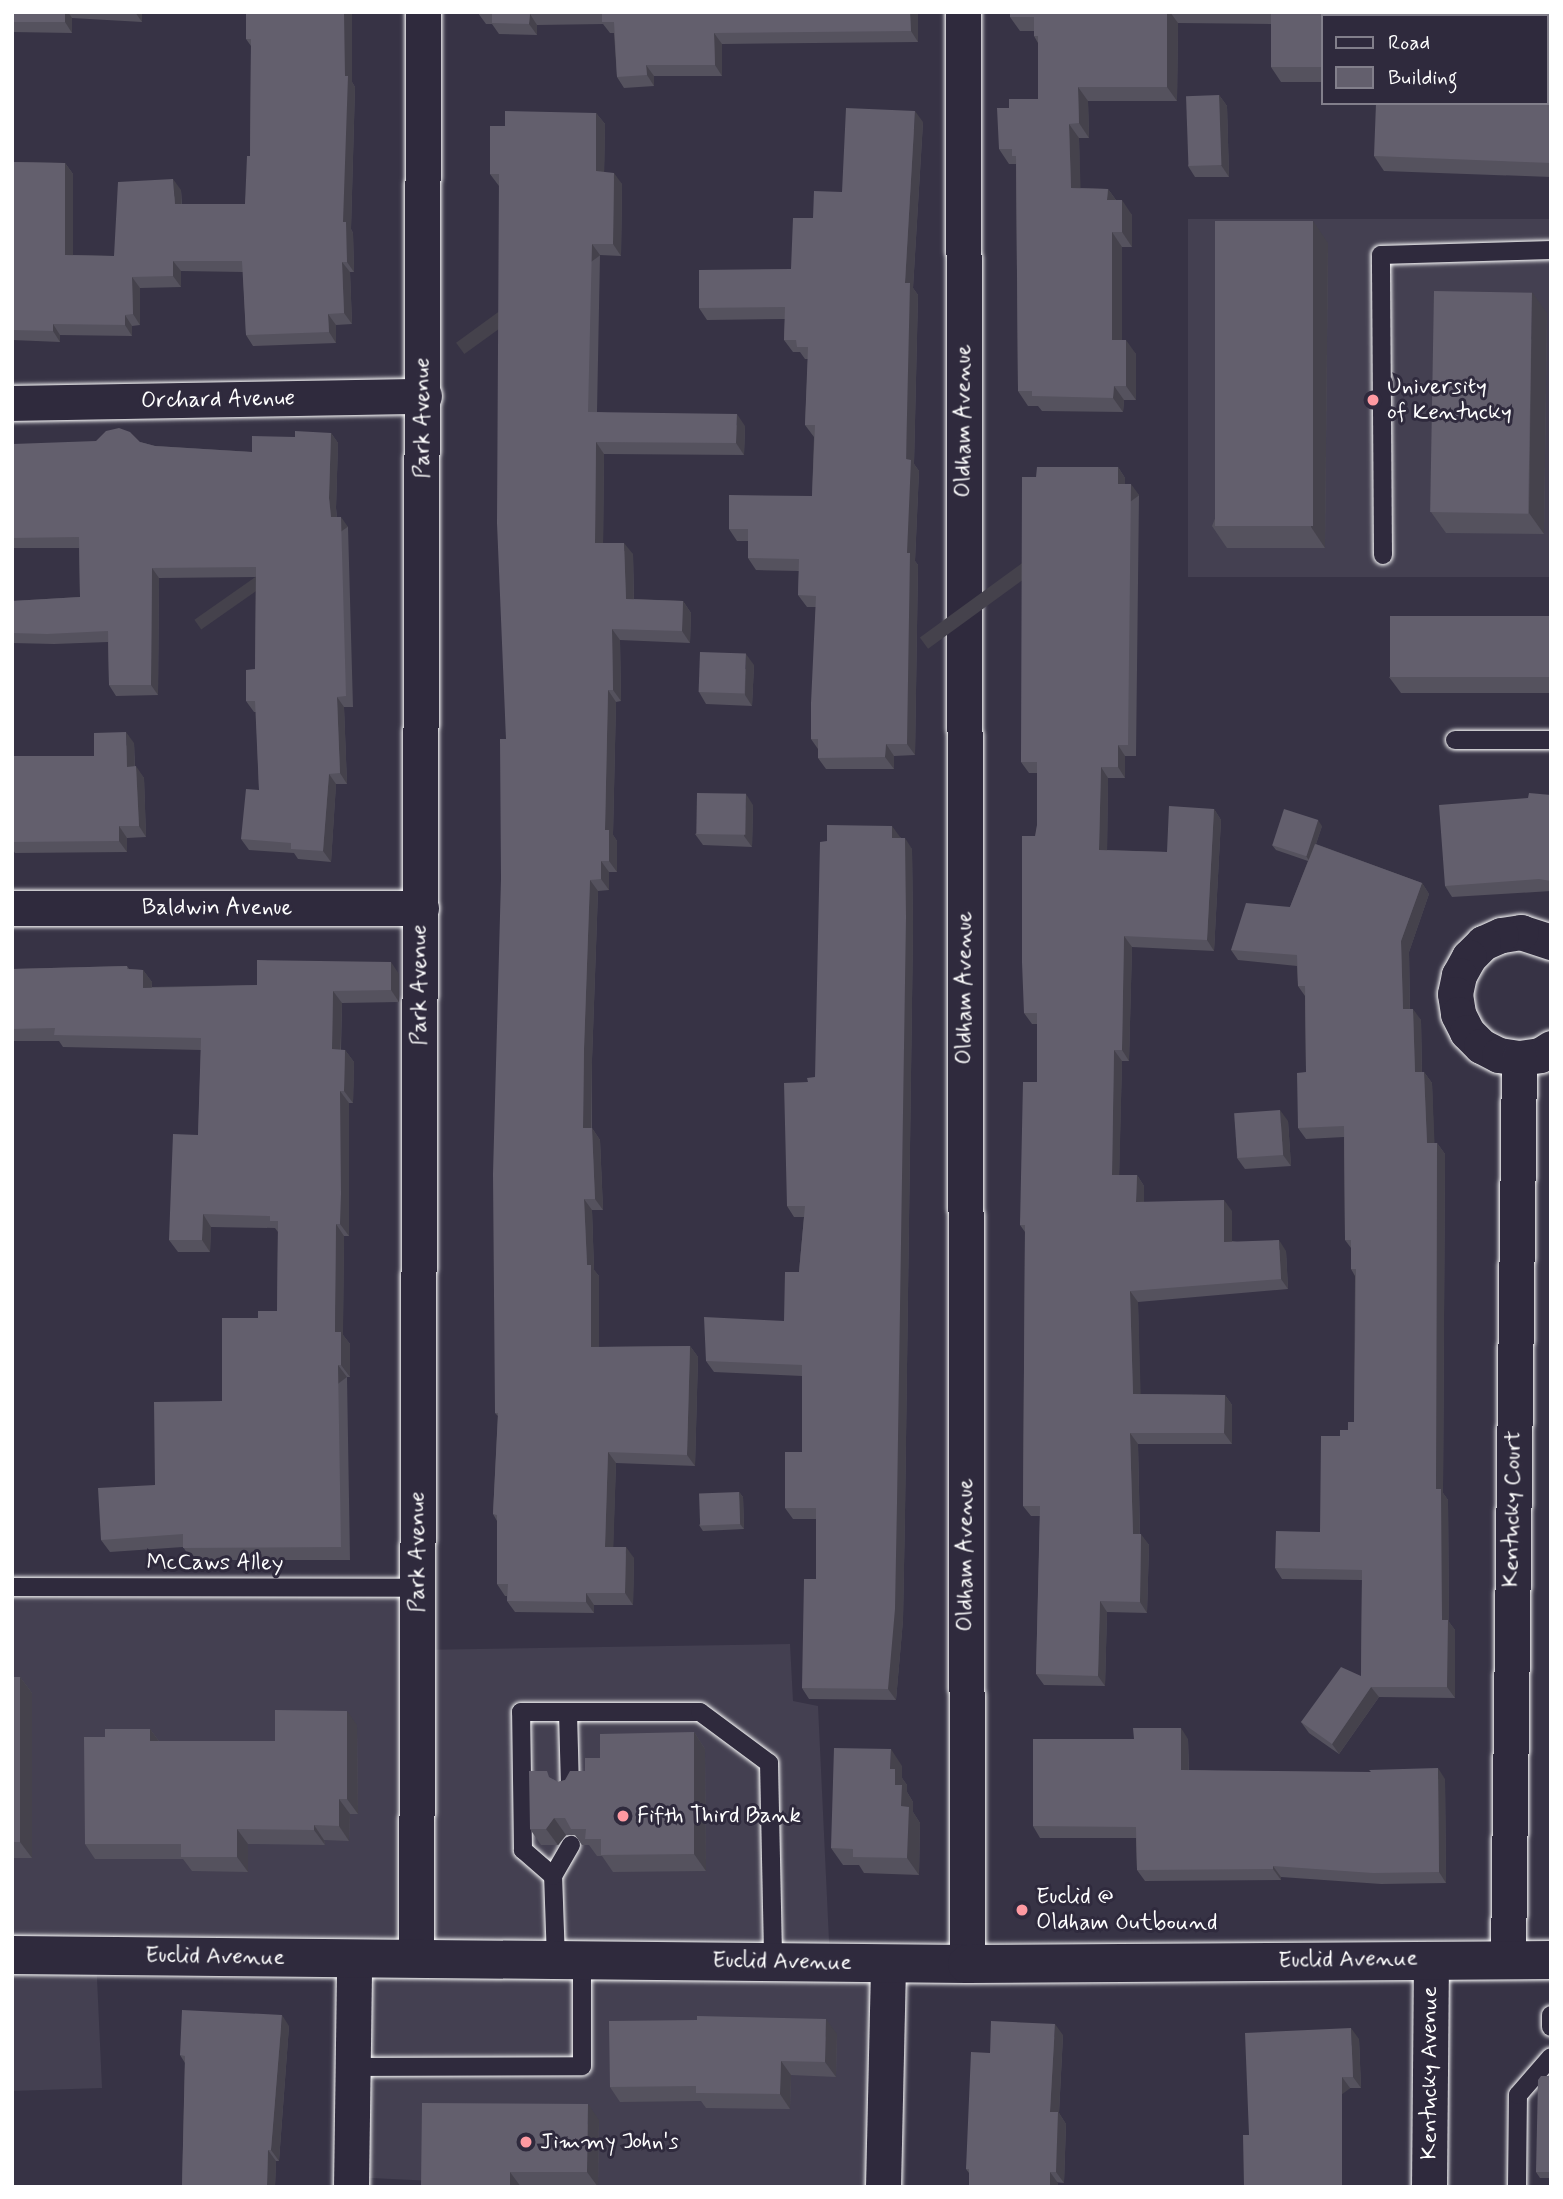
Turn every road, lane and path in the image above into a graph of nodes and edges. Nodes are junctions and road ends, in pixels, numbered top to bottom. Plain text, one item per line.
1 (423, 12) edge
2 (963, 12) edge
3 (1551, 250) edge
4 (424, 396) junction
5 (12, 403) edge
6 (1383, 555) dead end
7 (1455, 740) dead end
8 (1551, 740) edge
9 (12, 908) edge
10 (421, 908) junction
11 (1551, 942) edge
12 (1535, 1053) edge
13 (12, 1587) edge
14 (417, 1588) junction
15 (568, 1712) junction
16 (570, 1787) edge
17 (571, 1845) edge
18 (553, 1876) junction
19 (12, 1955) edge
20 (354, 1959) junction
21 (416, 1959) junction
22 (1431, 1959) junction
23 (1508, 1959) junction
24 (569, 1960) junction
25 (1551, 1960) edge
26 (773, 1962) junction
27 (888, 1963) junction
28 (967, 1964) junction
29 (1551, 2015) edge
30 (1551, 2027) edge
31 (1551, 2057) edge
32 (352, 2067) junction
33 (351, 2187) edge
34 (883, 2187) edge
35 (1429, 2187) edge
36 (1517, 2187) edge

1 - 4 street, Park Avenue
2 - 28 street, Oldham Avenue
3 - 6 lane
4 - 5 street, Orchard Avenue
4 - 10 street, Park Avenue
7 - 8 lane
9 - 10 street, Baldwin Avenue
10 - 14 street, Park Avenue
11 - 12 street, Kentucky Court
12 - 23 street, Kentucky Court
13 - 14 lane, McCaws Alley
14 - 21 street, Park Avenue
15 - 16 lane
15 - 18 lane
15 - 26 lane
17 - 18 lane
18 - 24 lane
19 - 20 main road, Euclid Avenue
20 - 21 main road, Euclid Avenue
20 - 32 street
21 - 24 main road, Euclid Avenue
22 - 23 main road, Euclid Avenue
22 - 28 main road, Euclid Avenue
22 - 35 street, Kentucky Avenue
23 - 25 main road, Euclid Avenue
24 - 26 main road, Euclid Avenue
24 - 32 lane
26 - 27 main road, Euclid Avenue
27 - 28 main road, Euclid Avenue
27 - 34 street
29 - 30 lane
31 - 36 lane
32 - 33 street

